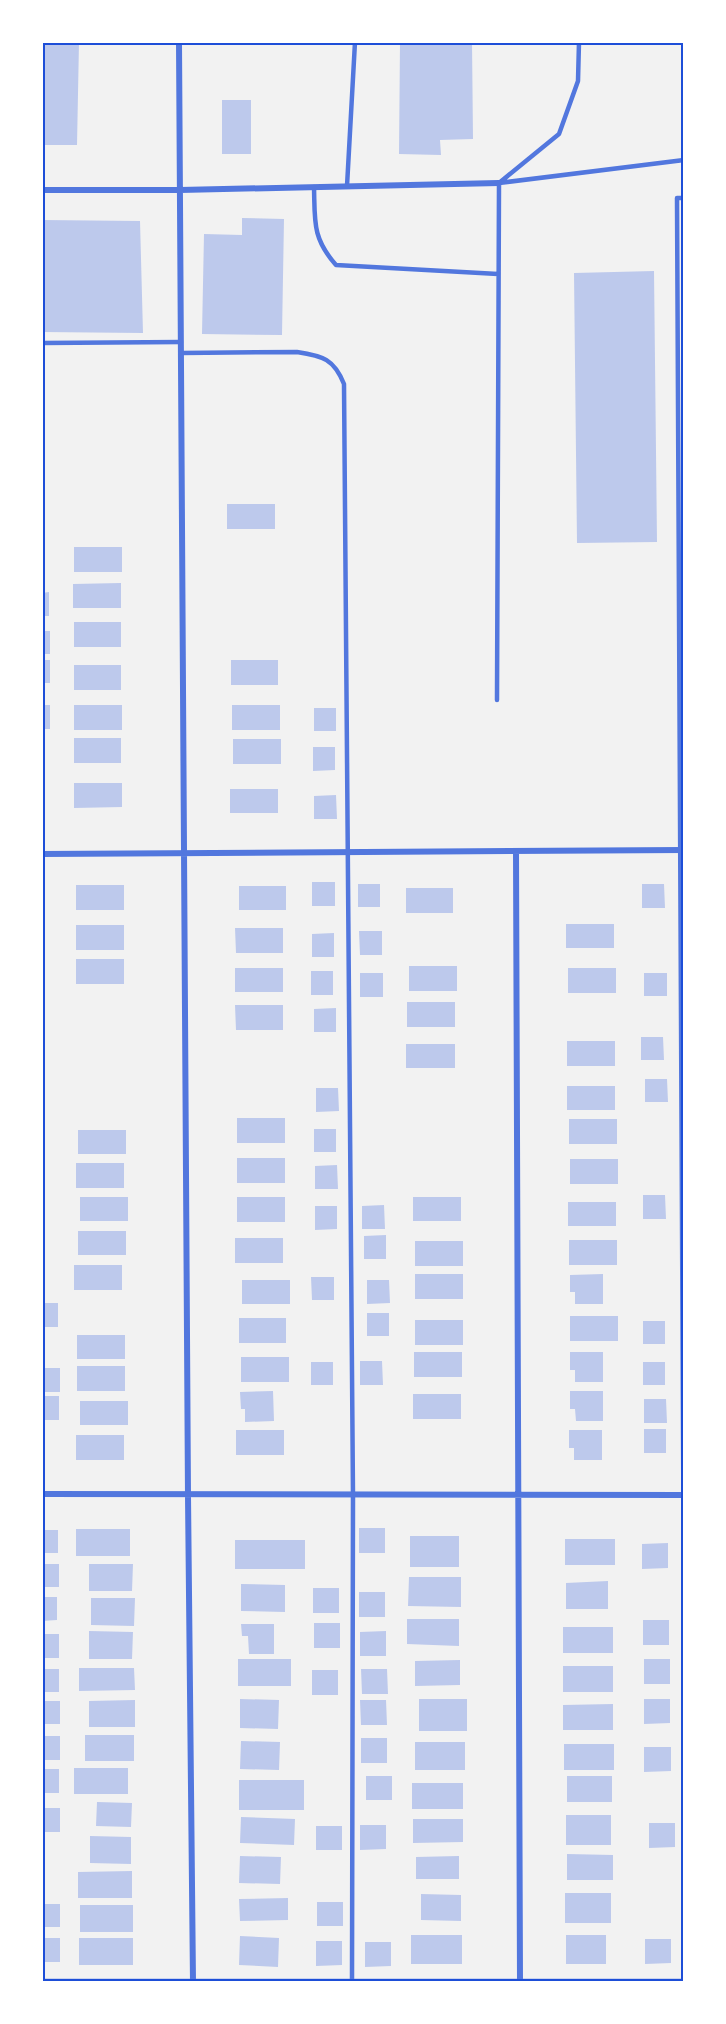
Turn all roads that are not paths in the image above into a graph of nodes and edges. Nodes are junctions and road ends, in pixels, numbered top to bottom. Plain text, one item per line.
1 (179, 42) edge
2 (355, 42) edge
3 (579, 42) edge
4 (684, 160) edge
5 (499, 183) junction
6 (347, 186) junction
7 (314, 187) junction
8 (42, 190) edge
9 (180, 190) junction
10 (684, 198) edge
11 (498, 274) junction
12 (181, 342) junction
13 (42, 343) edge
14 (181, 353) junction
15 (496, 700) dead end
16 (682, 850) edge
17 (516, 851) junction
18 (350, 852) junction
19 (184, 853) junction
20 (42, 854) edge
21 (42, 1494) edge
22 (353, 1495) junction
23 (518, 1495) junction
24 (684, 1495) edge
25 (188, 1496) junction
26 (684, 1627) edge
27 (42, 1981) edge
28 (352, 1981) edge
29 (520, 1981) edge
30 (684, 1981) edge
31 (193, 1982) edge

1 - 9 street
2 - 6 lane
3 - 5 lane
4 - 5 lane
5 - 6 street
5 - 11 lane
6 - 7 street
7 - 9 street
7 - 11 lane
8 - 9 street
9 - 12 street
10 - 16 lane
11 - 15 lane
12 - 13 lane
12 - 14 street
14 - 18 lane
14 - 19 street
16 - 17 street
16 - 24 lane
17 - 18 street
17 - 23 street
18 - 19 street
18 - 22 lane
19 - 20 street
19 - 25 street
21 - 25 street
22 - 23 street
22 - 25 street
22 - 28 lane
23 - 24 street
23 - 29 street
24 - 26 lane
25 - 31 street
27 - 31 lane
28 - 29 lane
28 - 31 lane
29 - 30 lane

